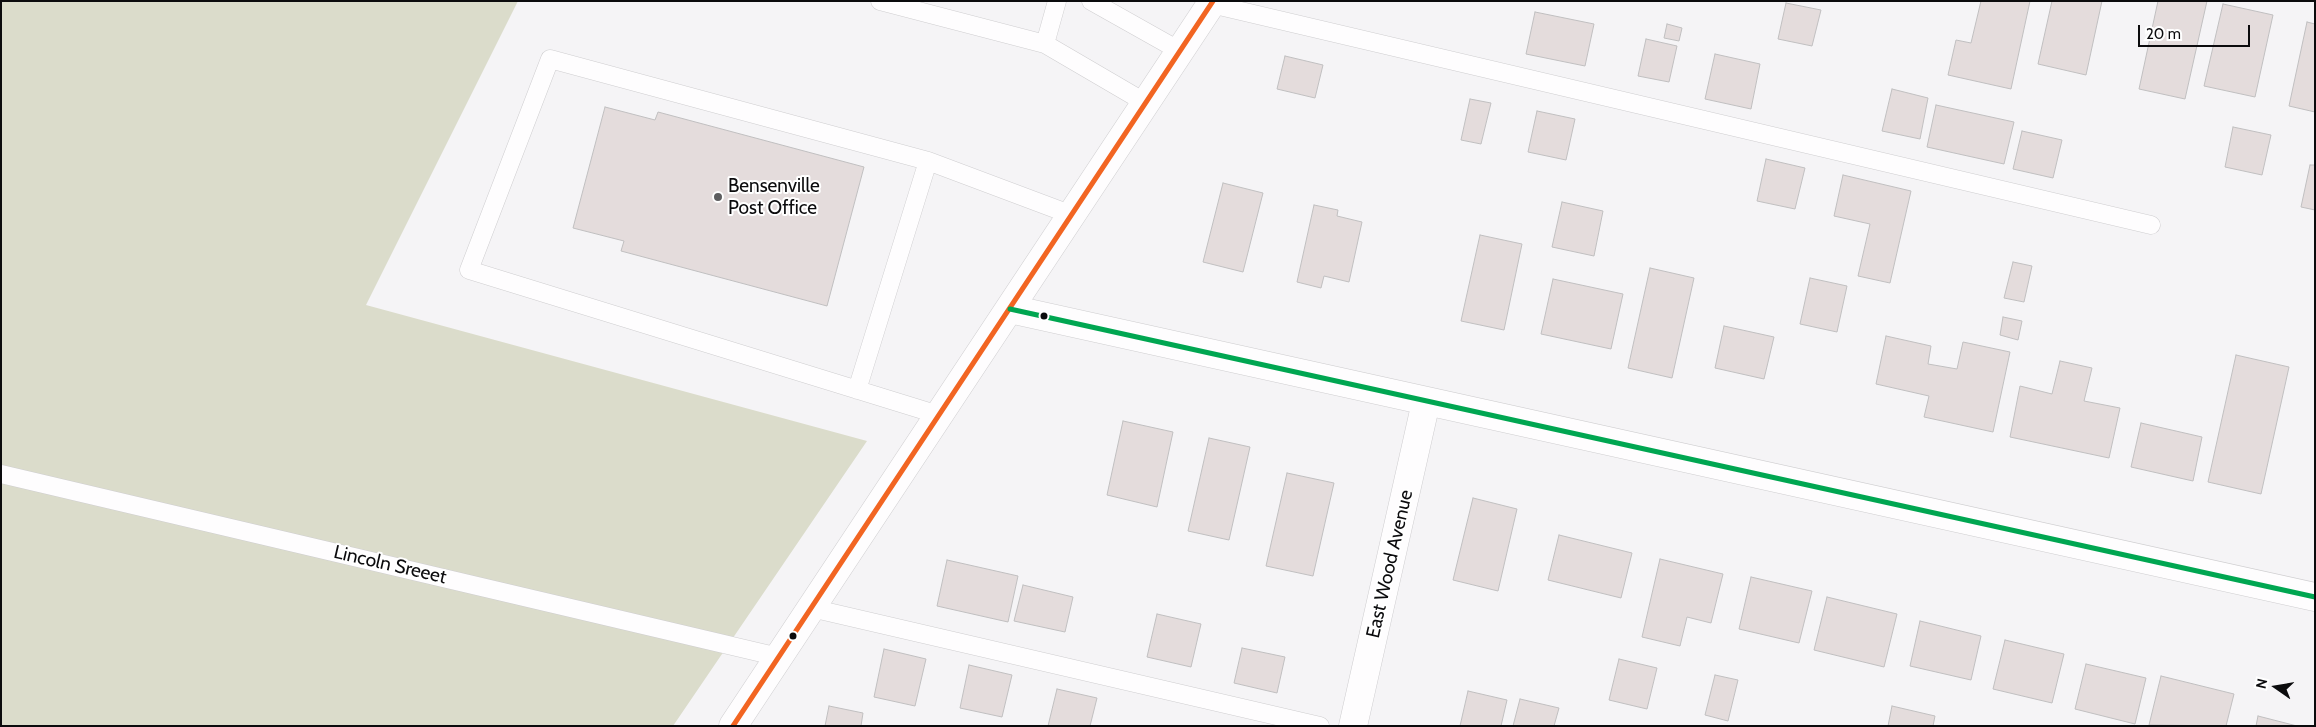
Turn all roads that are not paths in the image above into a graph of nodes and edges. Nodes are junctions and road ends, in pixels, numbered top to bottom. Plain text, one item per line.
1 (880, 1) edge
2 (1057, 1) edge
3 (1092, 1) edge
4 (1212, 3) edge
5 (1045, 44) junction
6 (1180, 51) junction
7 (1146, 102) junction
8 (928, 162) junction
9 (1072, 215) junction
10 (2151, 225) dead end
11 (1010, 308) junction
12 (857, 390) junction
13 (1426, 402) junction
14 (939, 415) junction
15 (1, 474) edge
16 (2315, 597) edge
17 (811, 608) junction
18 (779, 657) junction
19 (733, 726) edge
20 (1320, 726) edge
21 (1353, 726) edge

1 - 5 lane
2 - 5 lane
3 - 6 lane
4 - 6 street
4 - 10 lane
5 - 7 lane
6 - 7 street
7 - 9 street
8 - 9 lane
8 - 12 lane
8 - 12 lane
9 - 11 street
11 - 13 street
11 - 14 street
12 - 14 lane
13 - 16 street
13 - 21 street, East Wood Avenue
14 - 17 street
15 - 18 lane, Lincoln Sreeet
17 - 18 street
17 - 20 lane
18 - 19 street

